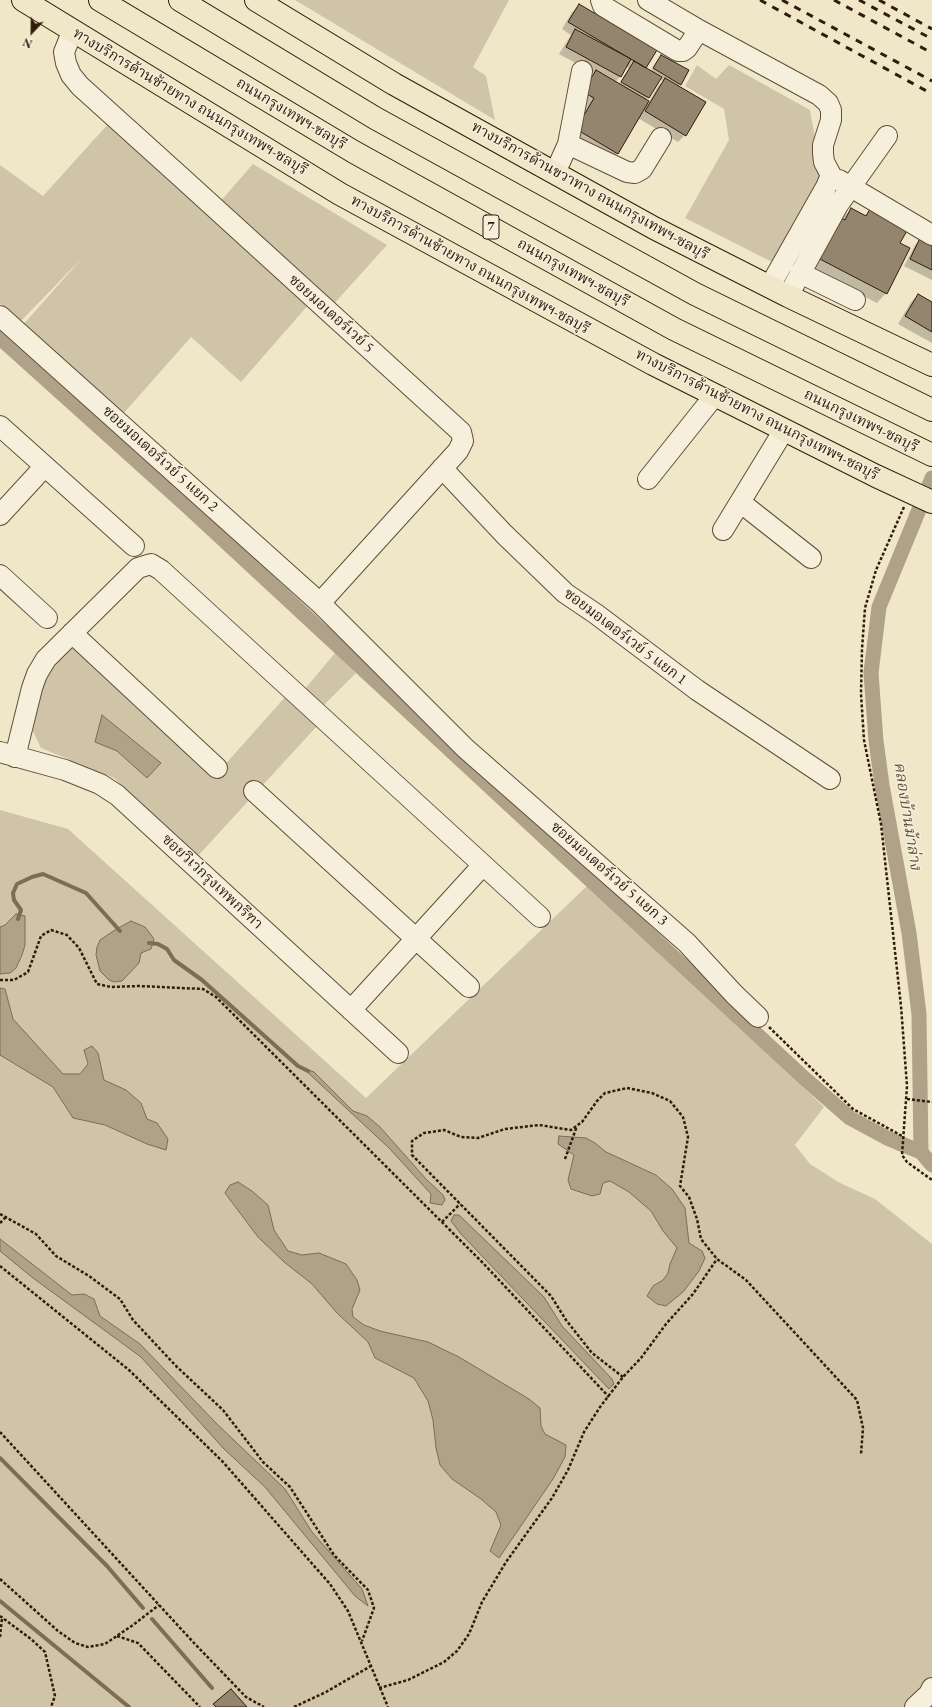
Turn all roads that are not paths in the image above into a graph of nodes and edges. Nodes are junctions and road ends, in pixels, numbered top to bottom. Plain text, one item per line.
1 (23, 0) edge
2 (100, 0) edge
3 (180, 0) edge
4 (256, 0) edge
5 (601, 0) edge
6 (648, 0) edge
7 (73, 30) junction
8 (699, 30) junction
9 (582, 71) dead end
10 (887, 136) dead end
11 (661, 138) dead end
12 (568, 144) junction
13 (555, 173) junction
14 (831, 175) junction
15 (850, 188) junction
16 (932, 235) edge
17 (800, 273) junction
18 (779, 291) junction
19 (855, 300) dead end
20 (0, 316) edge
21 (927, 362) edge
22 (715, 395) junction
23 (932, 410) edge
24 (0, 426) edge
25 (784, 430) junction
26 (932, 455) edge
27 (44, 466) junction
28 (442, 468) junction
29 (648, 479) dead end
30 (740, 502) junction
31 (932, 502) edge
32 (0, 515) edge
33 (723, 530) dead end
34 (134, 546) dead end
35 (812, 558) dead end
36 (0, 575) edge
37 (320, 603) junction
38 (47, 618) dead end
39 (72, 633) junction
40 (8, 755) edge
41 (217, 768) dead end
42 (830, 779) dead end
43 (254, 791) dead end
44 (483, 865) junction
45 (540, 917) dead end
46 (416, 938) junction
47 (470, 987) dead end
48 (351, 1010) junction
49 (758, 1016) road end
50 (398, 1054) dead end
51 (932, 1688) edge
52 (915, 1707) edge

1 - 7 main road, ทางบริการด้านซ้ายทาง ถนนกรุงเทพฯ-ชลบุรี
2 - 26 main road, ถนนกรุงเทพฯ-ชลบุรี / 7
3 - 23 main road
4 - 13 main road, ทางบริการด้านขวาทาง ถนนกรุงเทพฯ-ชลบุรี
5 - 8 street
6 - 8 street
7 - 22 main road, ทางบริการด้านซ้ายทาง ถนนกรุงเทพฯ-ชลบุรี
7 - 28 street, ซอยมอเตอร์เวย์ 5
8 - 14 street
9 - 12 street
10 - 15 street
11 - 12 street
12 - 13 street
13 - 18 main road, ทางบริการด้านขวาทาง ถนนกรุงเทพฯ-ชลบุรี
14 - 15 street
14 - 18 street
15 - 16 street
15 - 17 street
17 - 18 street
17 - 19 street
18 - 21 main road, ทางบริการด้านขวาทาง ถนนกรุงเทพฯ-ชลบุรี
20 - 37 street, ซอยมอเตอร์เวย์ 5 แยก 2
22 - 25 main road, ทางบริการด้านซ้ายทาง ถนนกรุงเทพฯ-ชลบุรี
22 - 29 street
24 - 27 street
25 - 30 street
25 - 31 main road, ทางบริการด้านซ้ายทาง ถนนกรุงเทพฯ-ชลบุรี
27 - 32 street
27 - 34 street
28 - 37 street, ซอยมอเตอร์เวย์ 5
28 - 42 street, ซอยมอเตอร์เวย์ 5 แยก 1
30 - 33 street
30 - 35 street
36 - 38 street
37 - 49 street, ซอยมอเตอร์เวย์ 5 แยก 3
39 - 40 street
39 - 41 street
39 - 44 street
40 - 48 street, ซอยวิเว่กรุงเทพกรีฑา
43 - 46 street
44 - 45 street
44 - 46 street
46 - 47 street
46 - 48 street
48 - 50 street, ซอยวิเว่กรุงเทพกรีฑา
51 - 52 street

